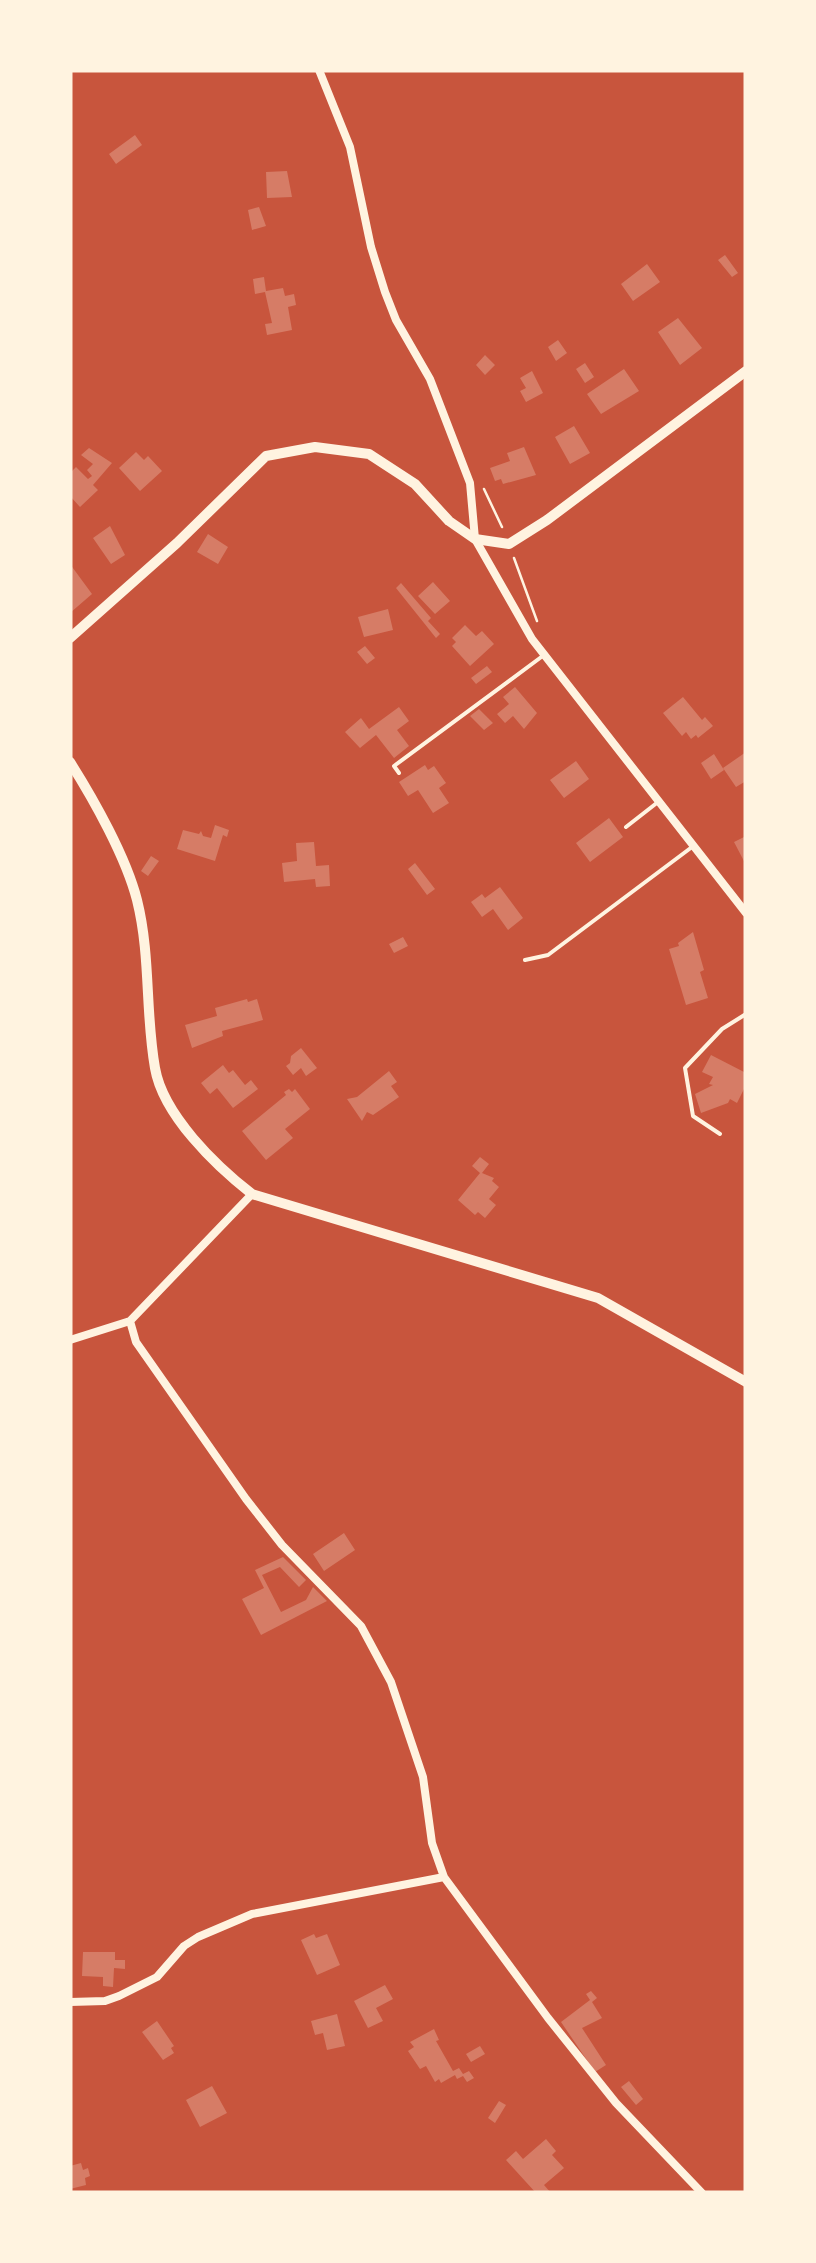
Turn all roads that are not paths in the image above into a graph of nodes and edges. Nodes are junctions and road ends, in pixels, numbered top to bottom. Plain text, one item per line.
1 (320, 70) edge
2 (746, 371) edge
3 (475, 539) junction
4 (70, 638) edge
5 (544, 655) junction
6 (70, 762) edge
7 (399, 773) dead end
8 (658, 802) junction
9 (626, 827) dead end
10 (692, 847) junction
11 (746, 913) edge
12 (524, 960) dead end
13 (746, 1014) edge
14 (720, 1134) dead end
15 (252, 1194) junction
16 (130, 1321) junction
17 (70, 1340) edge
18 (746, 1382) edge
19 (444, 1877) junction
20 (70, 2002) edge
21 (702, 2193) edge

1 - 3 street
2 - 3 street
3 - 4 street
3 - 5 street
5 - 7 lane
5 - 8 street
6 - 15 street
8 - 9 lane
8 - 10 street
10 - 11 street
10 - 12 lane
13 - 14 lane
15 - 16 street
15 - 18 street
16 - 17 street
16 - 19 street
19 - 20 street
19 - 21 street

